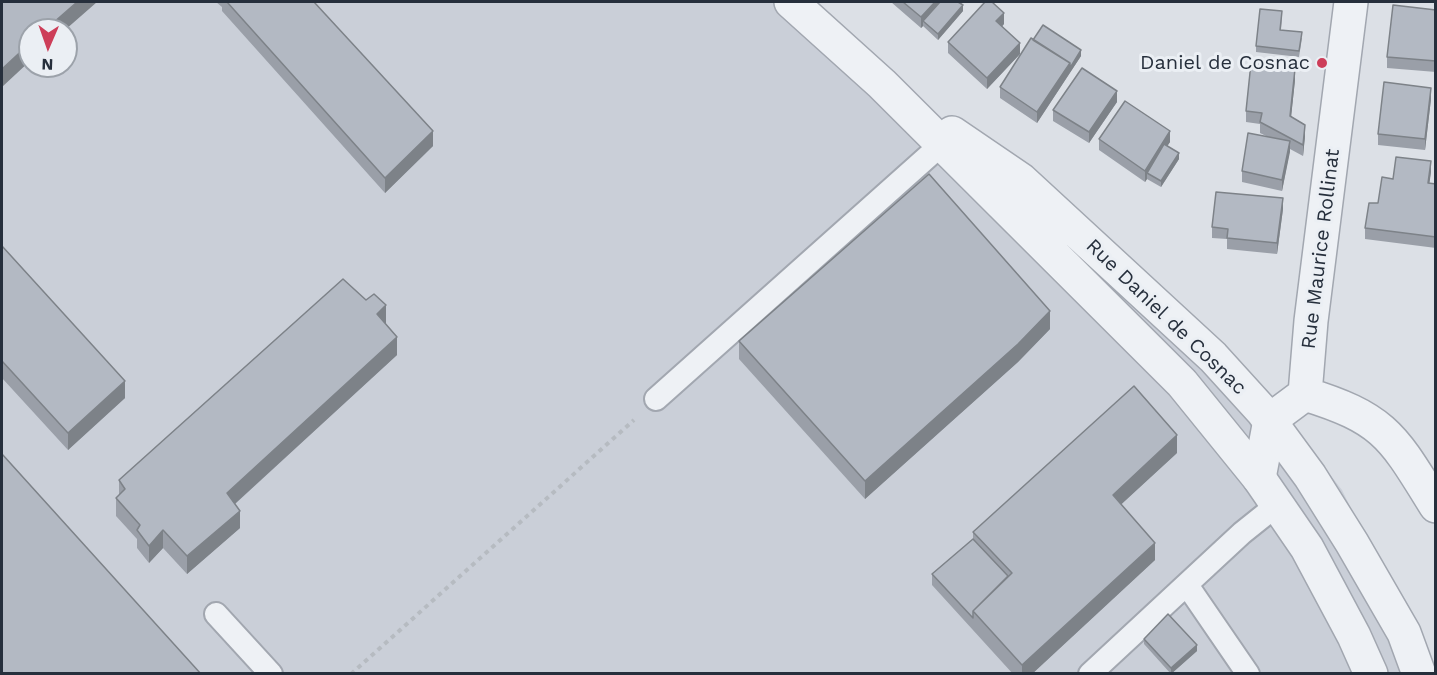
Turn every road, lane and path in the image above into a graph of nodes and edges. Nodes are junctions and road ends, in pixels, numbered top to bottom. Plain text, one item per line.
1 (791, 2) edge
2 (1351, 2) edge
3 (882, 84) junction
4 (942, 144) junction
5 (997, 198) junction
6 (1305, 394) junction
7 (656, 399) joint
8 (1270, 420) junction
9 (1259, 478) junction
10 (1277, 505) junction
11 (1436, 506) edge
12 (1186, 585) junction
13 (216, 614) dead end
14 (271, 674) edge
15 (351, 674) edge
16 (1090, 674) edge
17 (1248, 674) edge
18 (1371, 674) edge
19 (1405, 674) edge
20 (1419, 674) edge

1 - 3 street, Rue Daniel de Cosnac
2 - 6 street, Rue Maurice Rollinat
3 - 4 street, Rue Daniel de Cosnac
3 - 8 street, Rue Daniel de Cosnac
4 - 5 street, Rue Daniel de Cosnac
4 - 7 lane
5 - 8 street
5 - 9 street, Rue Daniel de Cosnac
6 - 8 street
6 - 11 street
7 - 15 path
8 - 9 street
8 - 20 street, Rue Daniel de Cosnac
9 - 10 street, Rue Daniel de Cosnac
10 - 12 lane
10 - 18 street, Rue Daniel de Cosnac
10 - 19 street
12 - 16 lane
12 - 17 lane
13 - 14 lane

